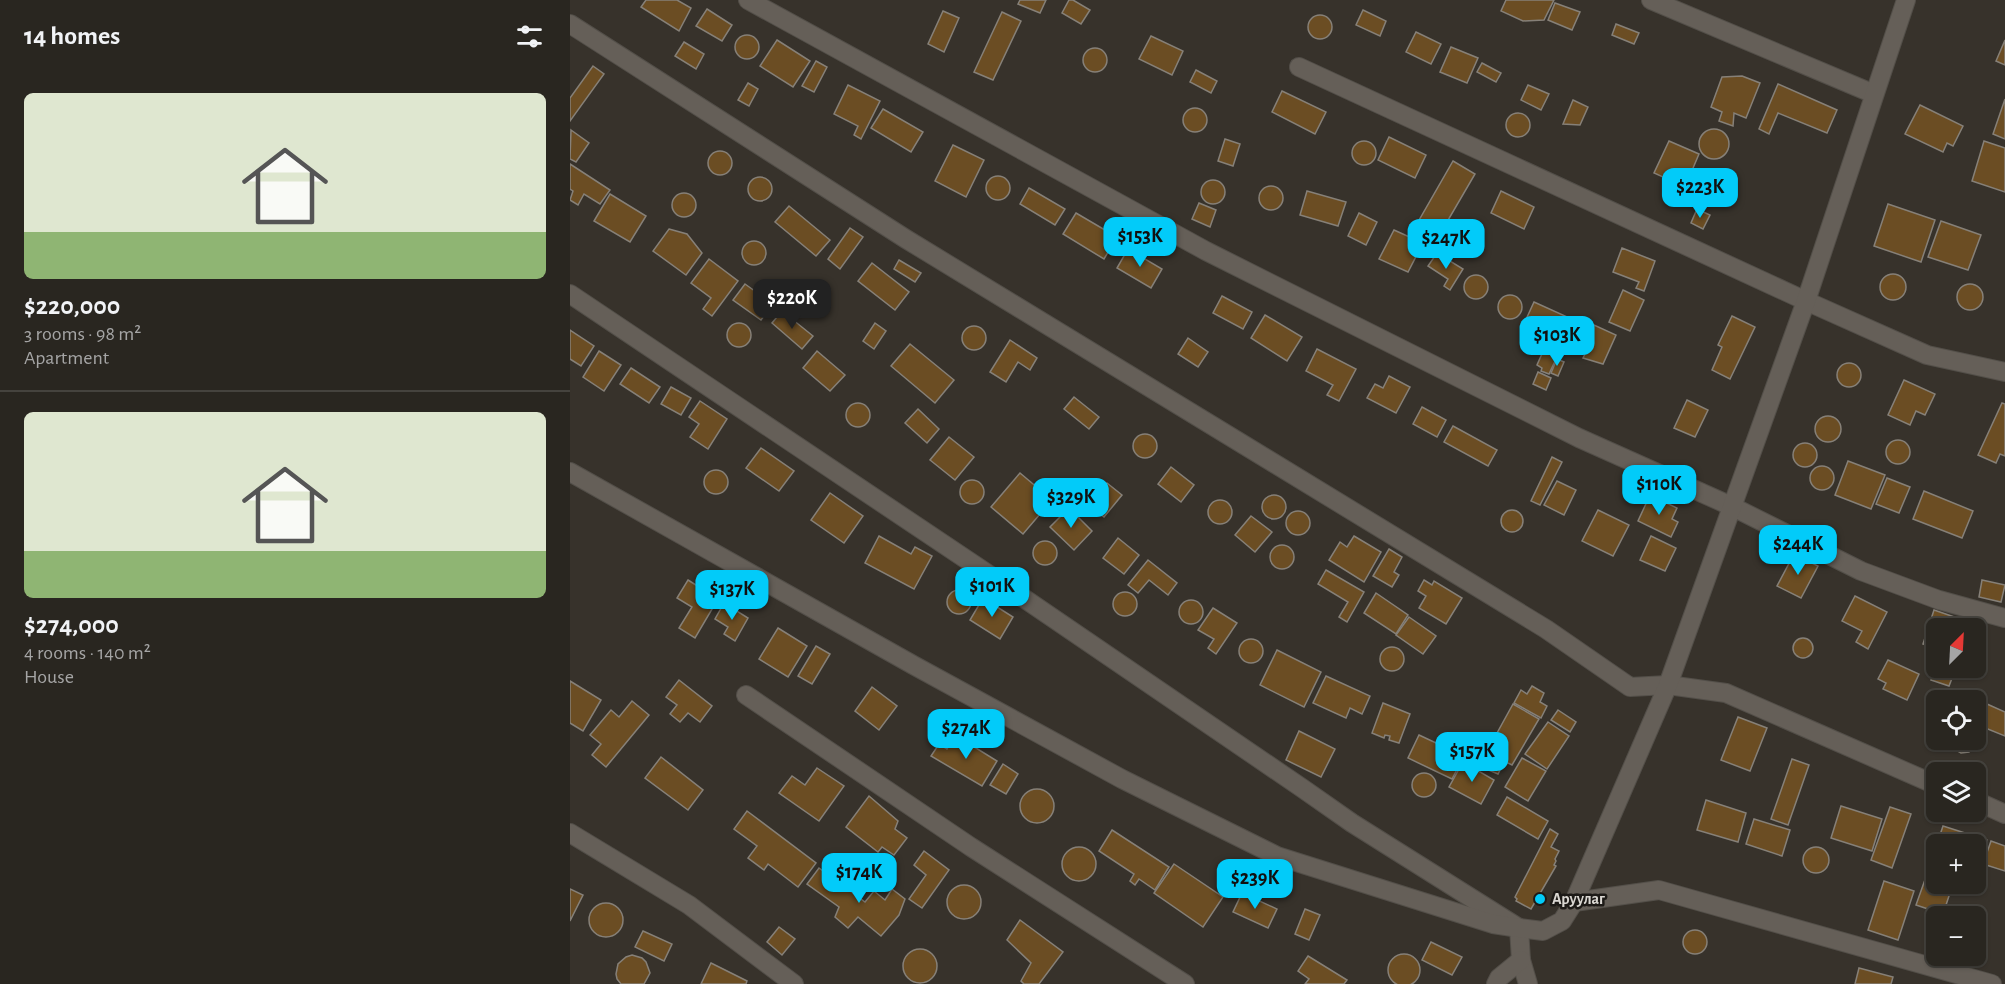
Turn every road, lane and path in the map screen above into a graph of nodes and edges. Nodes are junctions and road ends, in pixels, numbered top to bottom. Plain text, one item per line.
1 (748, 0) edge
2 (1651, 0) edge
3 (1906, 0) edge
4 (570, 24) edge
5 (1299, 67) dead end
6 (1874, 94) junction
7 (570, 294) edge
8 (1806, 301) junction
9 (2005, 372) edge
10 (570, 472) edge
11 (1731, 506) junction
12 (2005, 618) edge
13 (1668, 685) junction
14 (746, 695) dead end
15 (1926, 781) edge
16 (1986, 805) edge
17 (2005, 814) edge
18 (570, 833) edge
19 (1574, 902) junction
20 (1519, 928) junction
21 (1521, 960) junction
22 (794, 984) edge
23 (1185, 984) edge
24 (1496, 984) edge
25 (1528, 984) edge
26 (1992, 984) edge

1 - 11 street
2 - 6 street
3 - 6 street
4 - 13 street
5 - 8 street
6 - 8 street
7 - 20 street
8 - 9 street
8 - 11 street
10 - 20 street
11 - 12 street
11 - 13 street
13 - 15 street
13 - 19 street
14 - 23 street
16 - 17 street
18 - 22 street
19 - 20 street
19 - 26 street
20 - 21 street
21 - 24 street
21 - 25 street

